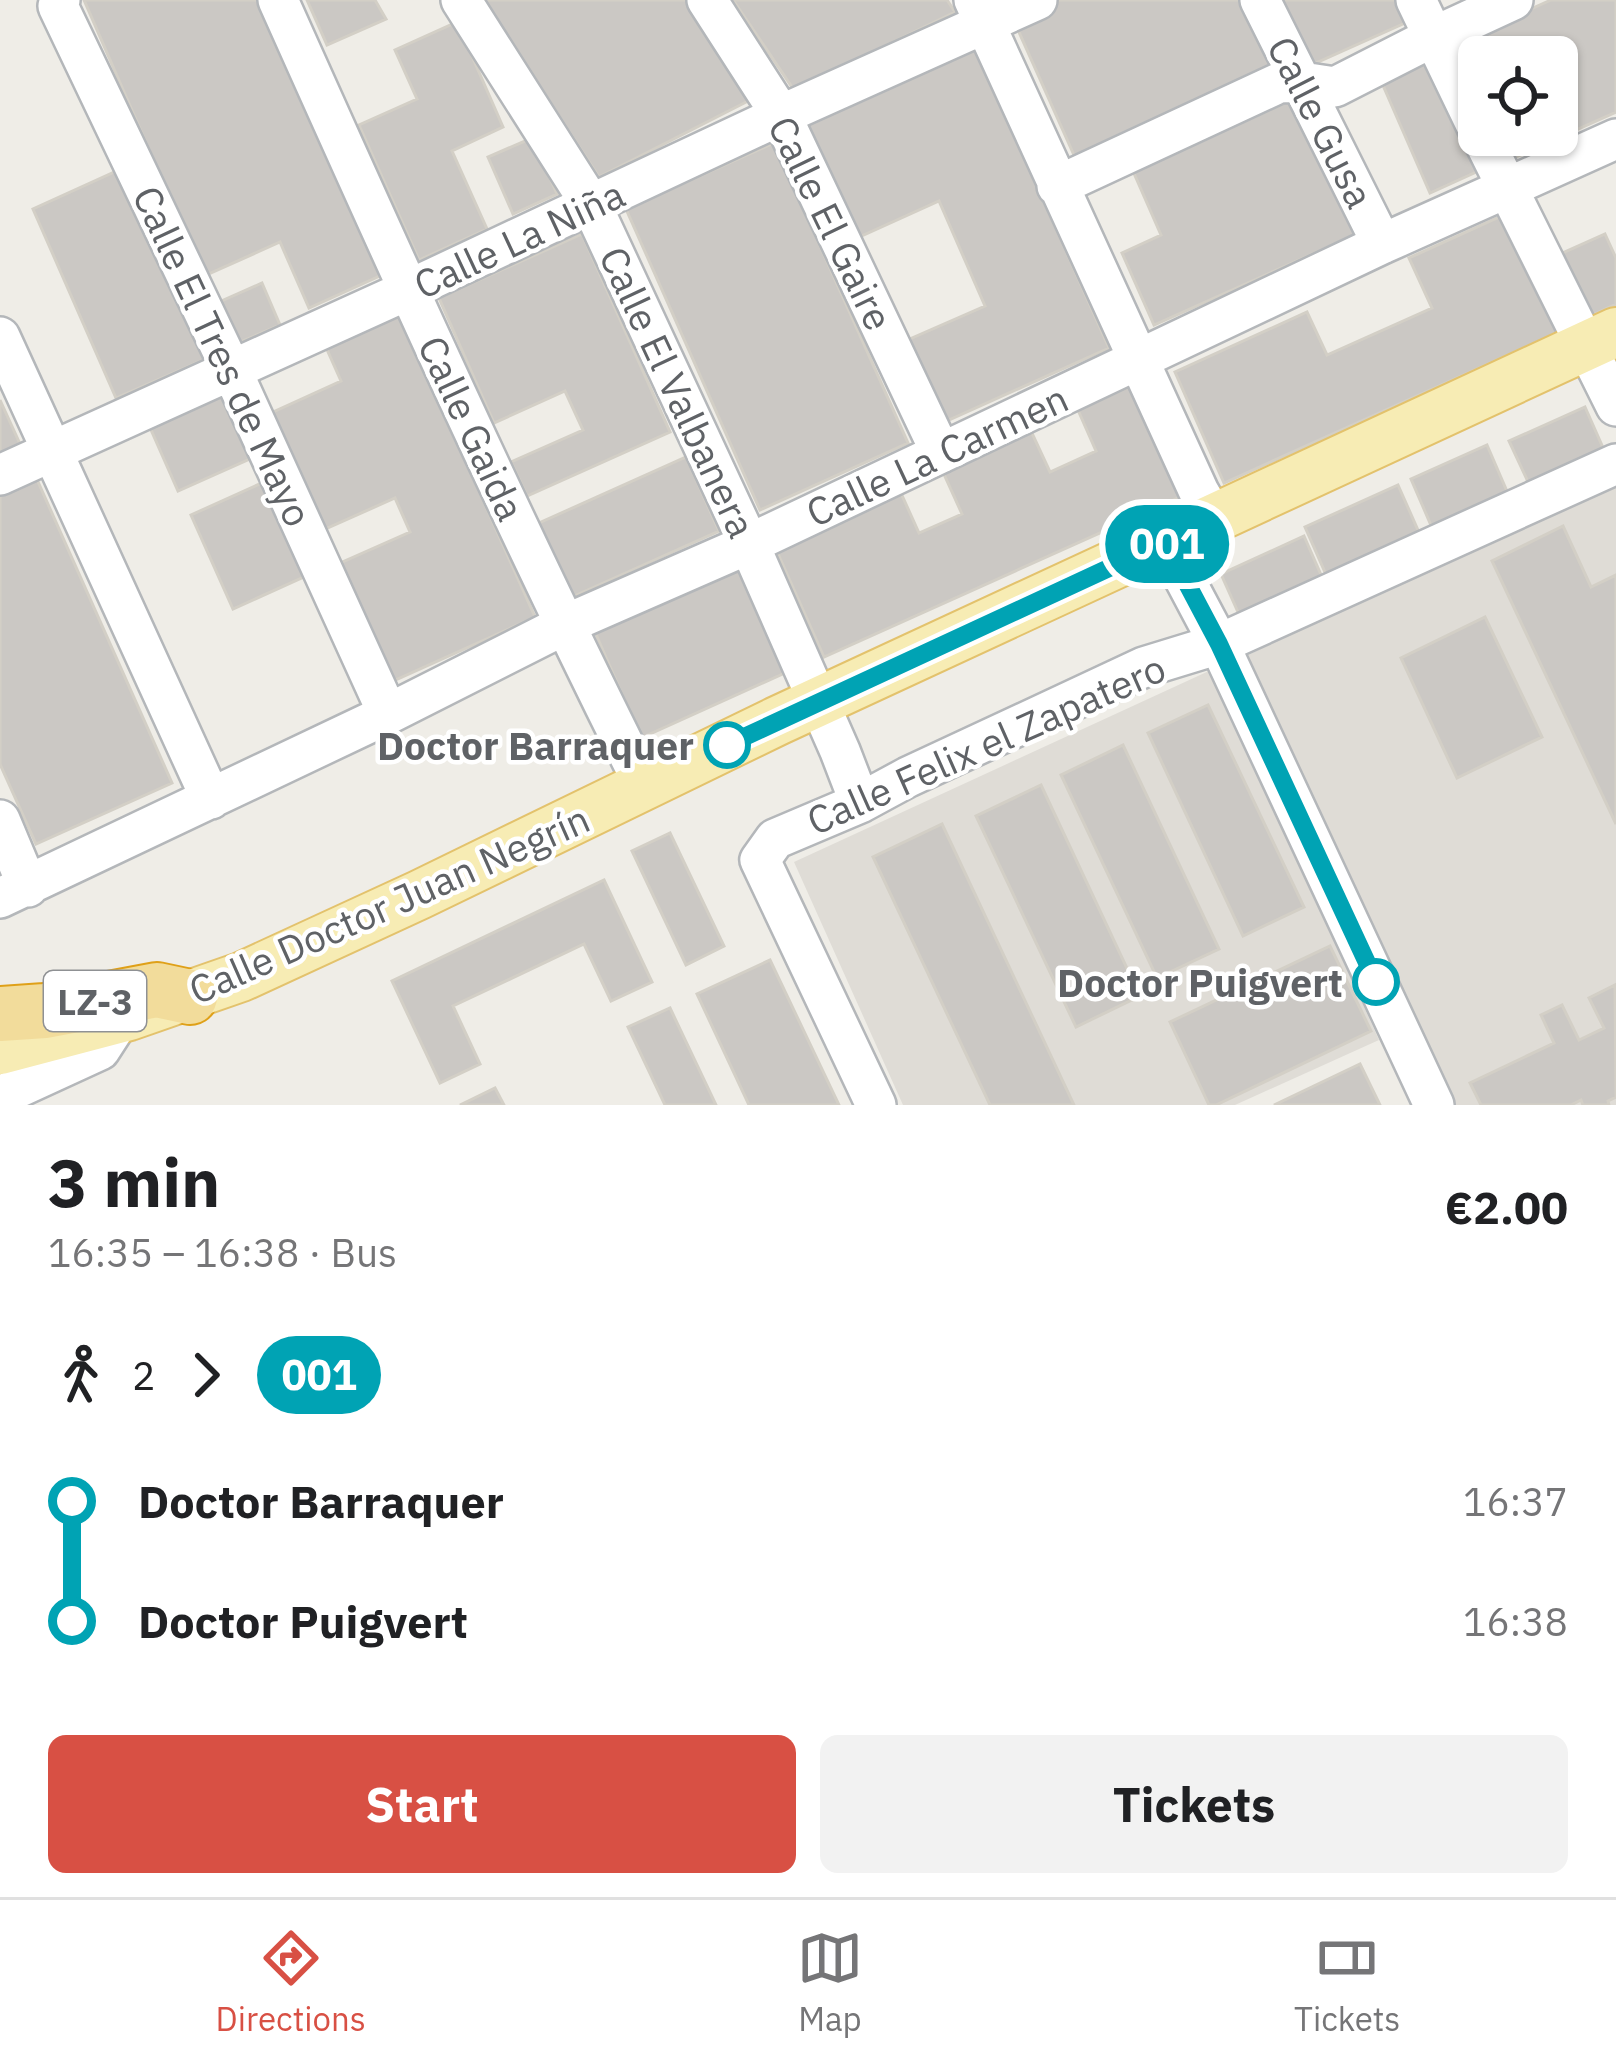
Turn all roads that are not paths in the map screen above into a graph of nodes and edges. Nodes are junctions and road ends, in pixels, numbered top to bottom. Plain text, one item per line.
1 (60, 0) edge
2 (278, 0) edge
3 (460, 0) edge
4 (707, 0) edge
5 (1036, 0) edge
6 (1260, 0) edge
7 (1416, 0) edge
8 (1513, 0) edge
9 (977, 8) edge
10 (1433, 37) junction
11 (1302, 82) junction
12 (1458, 88) edge
13 (782, 115) junction
14 (1616, 139) edge
15 (1492, 156) edge
16 (1058, 186) junction
17 (1507, 187) junction
18 (592, 206) junction
19 (1382, 244) junction
20 (408, 290) junction
21 (0, 337) edge
22 (1601, 339) edge
23 (1138, 359) junction
24 (232, 371) junction
25 (1616, 406) edge
26 (51, 451) junction
27 (941, 454) junction
28 (1616, 464) edge
29 (0, 475) edge
30 (1214, 518) junction
31 (1165, 542) junction
32 (749, 544) junction
33 (564, 626) junction
34 (1219, 644) junction
35 (818, 701) junction
36 (388, 714) junction
37 (645, 787) junction
38 (211, 799) junction
39 (860, 803) junction
40 (0, 820) edge
41 (14, 892) edge
42 (190, 997) junction
43 (0, 1014) edge
44 (120, 1018) junction
45 (0, 1050) edge
46 (0, 1096) edge
47 (876, 1105) edge
48 (1434, 1105) edge

1 - 24 street, Calle El Tres de Mayo
2 - 20 street, Calle Gaida
3 - 18 street, Calle El Valbanera
4 - 13 street, Calle El Gaire
5 - 9 street, Calle La Niña
6 - 11 street, Calle Gusa
7 - 10 street
8 - 10 street
9 - 13 street, Calle La Niña
9 - 16 street
10 - 11 street
10 - 12 street
11 - 16 street
11 - 19 street, Calle Gusa
13 - 18 street, Calle La Niña
13 - 27 street, Calle El Gaire
14 - 17 street, Calle La Carmen
15 - 17 street
16 - 23 street
17 - 19 street, Calle La Carmen
17 - 22 street
18 - 20 street, Calle La Niña
18 - 32 street, Calle El Valbanera
19 - 23 street, Calle La Carmen
20 - 24 street, Calle La Niña
20 - 33 street, Calle Gaida
21 - 26 street
22 - 25 street
22 - 30 main road, Calle Doctor Juan Negrín
23 - 27 street, Calle La Carmen
23 - 30 street
24 - 26 street, Calle La Niña
24 - 36 street, Calle El Tres de Mayo
26 - 29 street, Calle La Niña
26 - 38 street
27 - 32 street, Calle La Carmen
28 - 34 street, Calle Felix el Zapatero
30 - 31 main road, Calle Doctor Juan Negrín
31 - 34 street
31 - 35 main road, Calle Doctor Juan Negrín
32 - 33 street, Calle La Carmen
32 - 35 street, Calle El Valbanera
33 - 36 street, Calle La Carmen
33 - 37 street, Calle Gaida
34 - 39 street, Calle Felix el Zapatero
34 - 48 street
35 - 37 main road, Calle Doctor Juan Negrín
35 - 39 street, Calle El Valbanera
36 - 38 street, Calle La Carmen
37 - 42 main road, Calle Doctor Juan Negrín
38 - 41 street, Calle La Carmen
39 - 47 street, Calle Felix el Zapatero
40 - 41 street
42 - 43 highway, LZ-3
42 - 44 main road, Calle Doctor Juan Negrín
44 - 45 main road, Calle Doctor Juan Negrín
44 - 46 street

